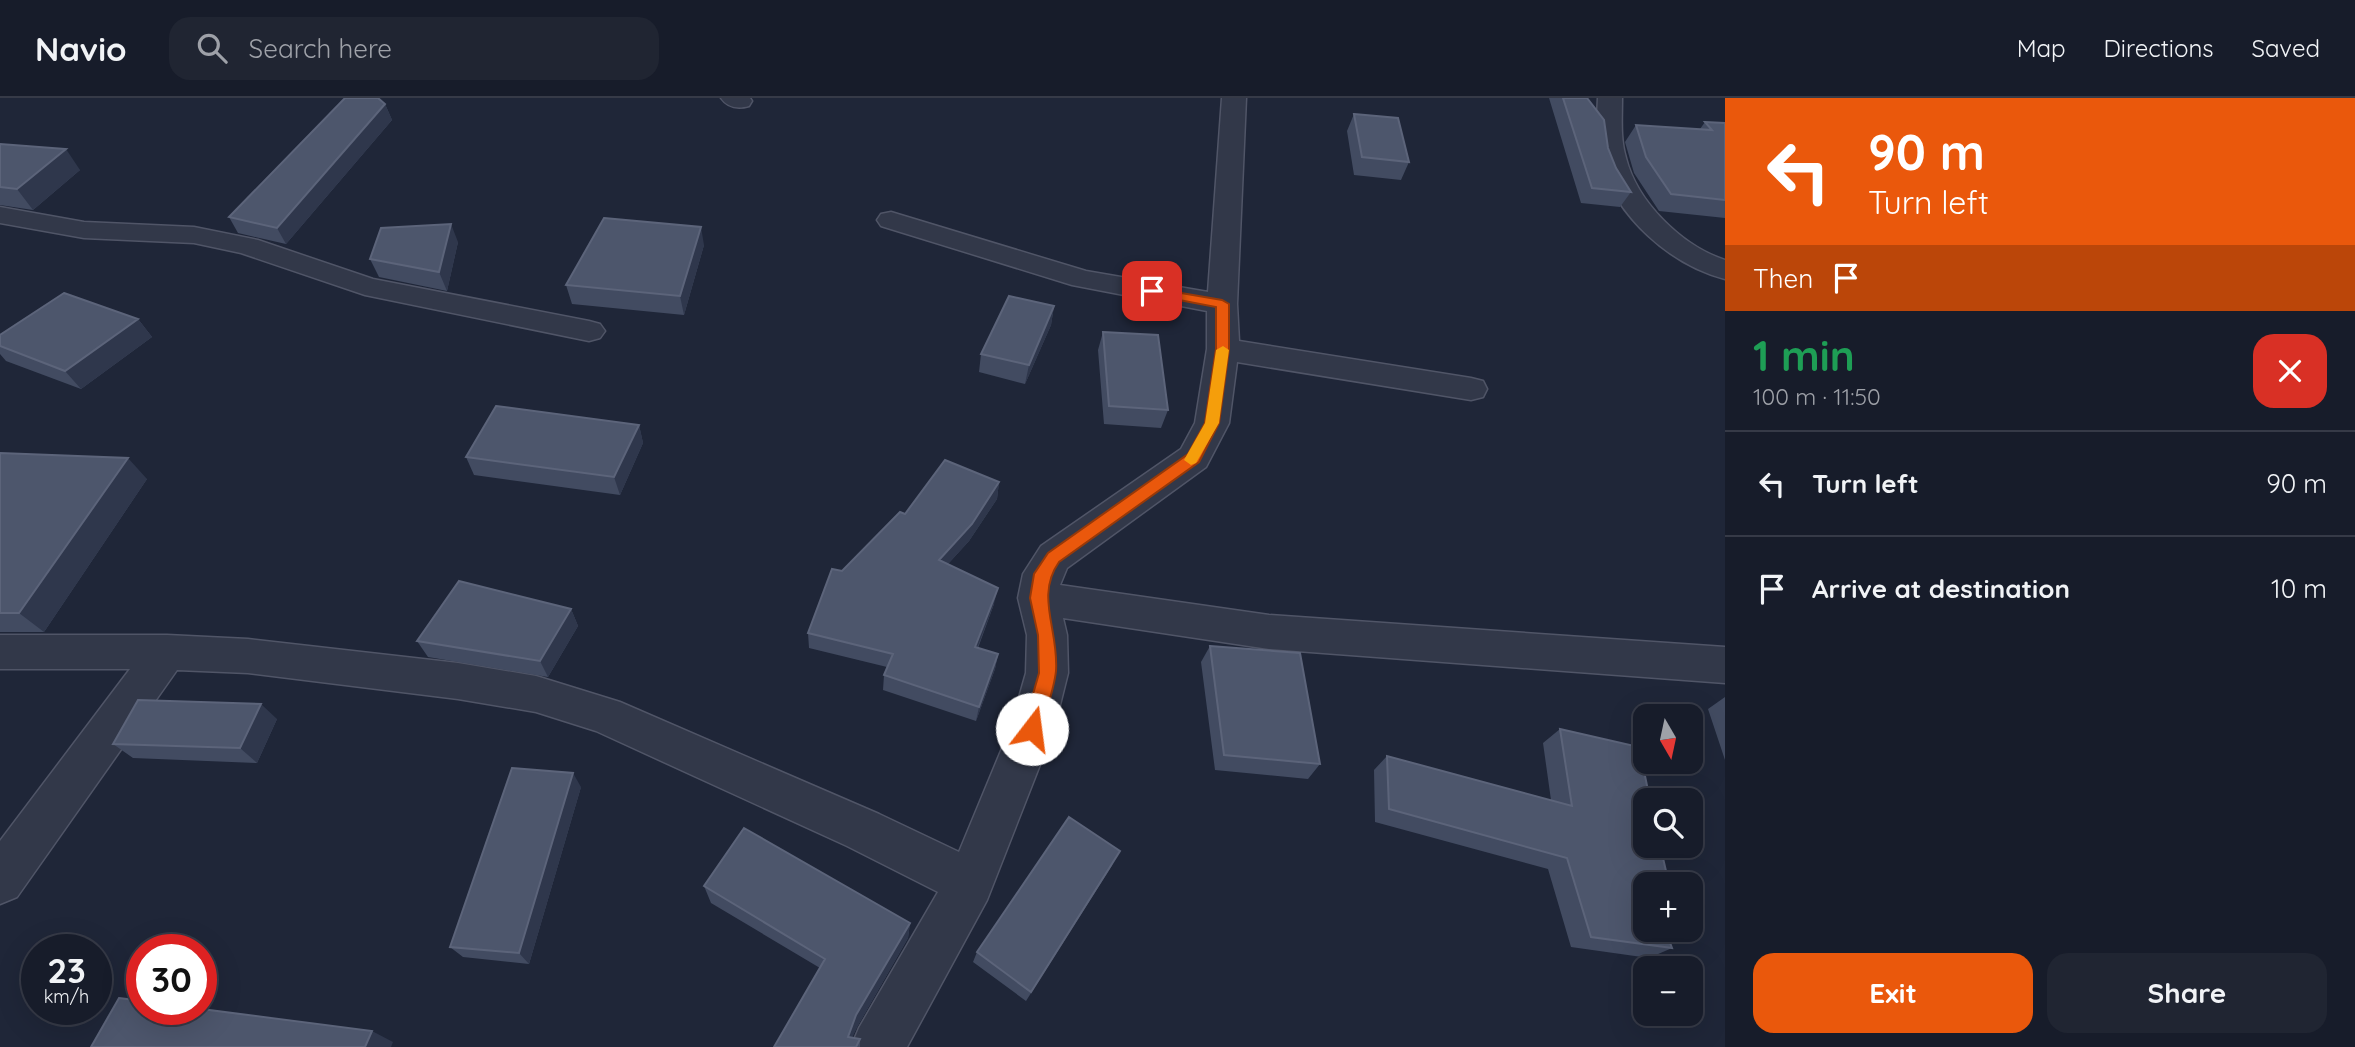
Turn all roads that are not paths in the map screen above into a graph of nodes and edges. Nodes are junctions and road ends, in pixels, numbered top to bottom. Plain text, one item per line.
1 (1234, 98) edge
2 (1610, 98) edge
3 (0, 215) edge
4 (891, 220) dead end
5 (1725, 270) edge
6 (1222, 304) junction
7 (589, 331) dead end
8 (1223, 349) junction
9 (1472, 389) dead end
10 (1038, 598) junction
11 (0, 652) edge
12 (167, 652) junction
13 (1725, 665) edge
14 (0, 880) edge
15 (970, 883) junction
16 (878, 1047) edge

1 - 6 street
2 - 5 street
3 - 7 street
4 - 6 street
6 - 8 street
8 - 9 street
8 - 10 street
10 - 13 street
10 - 15 street
11 - 12 street
12 - 14 street
12 - 15 street
15 - 16 street

